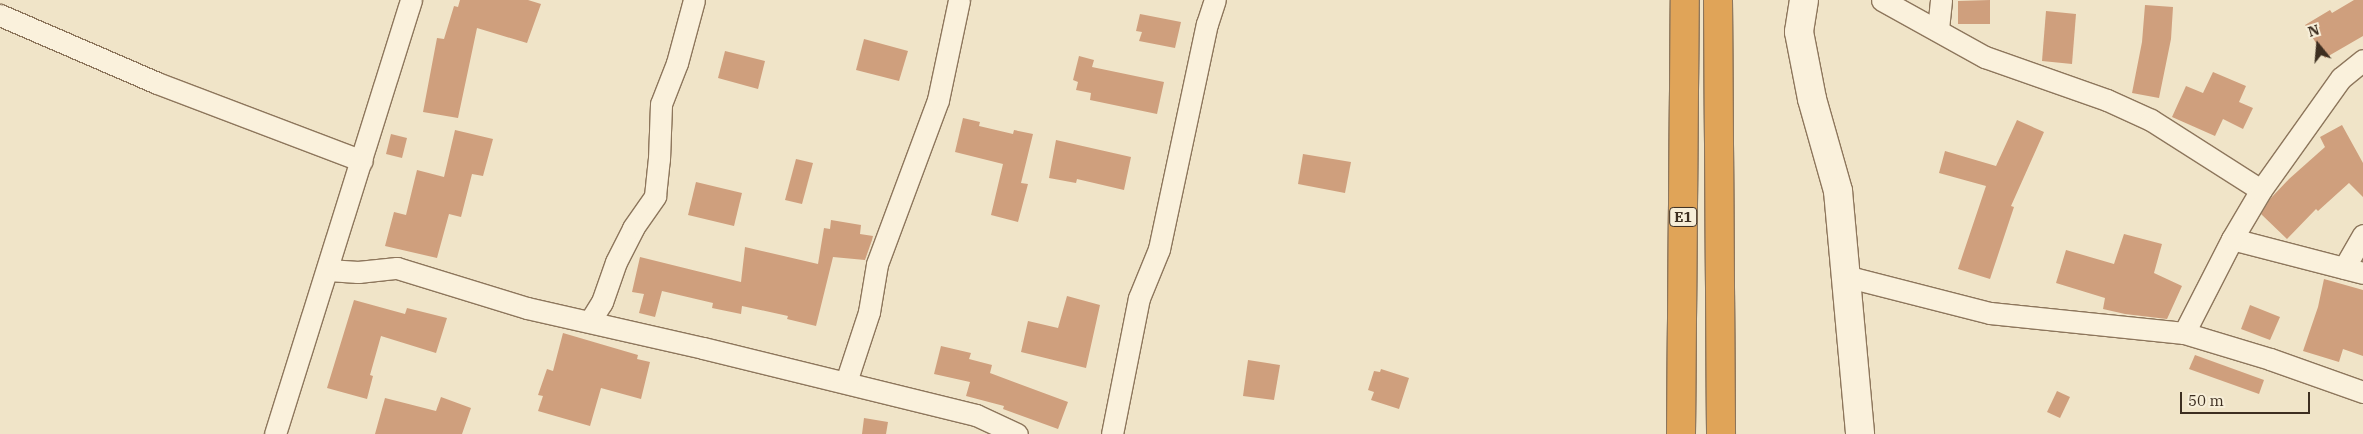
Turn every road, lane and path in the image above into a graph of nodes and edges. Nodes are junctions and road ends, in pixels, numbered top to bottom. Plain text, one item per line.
1 (411, 0) edge
2 (694, 0) edge
3 (959, 0) edge
4 (1215, 0) edge
5 (1685, 0) edge
6 (1718, 0) edge
7 (1804, 0) edge
8 (1882, 0) edge
9 (1941, 0) edge
10 (0, 15) edge
11 (1938, 29) junction
12 (2363, 60) edge
13 (362, 160) junction
14 (2261, 190) junction
15 (2363, 234) edge
16 (2232, 238) junction
17 (328, 270) junction
18 (2354, 271) edge
19 (1844, 276) junction
20 (590, 320) junction
21 (2184, 333) junction
22 (846, 382) junction
23 (2363, 392) edge
24 (275, 434) edge
25 (1017, 434) edge
26 (1112, 434) edge
27 (1681, 434) edge
28 (1722, 434) edge
29 (1860, 434) edge

1 - 13 street
2 - 20 street
3 - 22 street
4 - 26 street
5 - 27 highway, E1
6 - 28 highway, E1
7 - 19 street
8 - 11 street
9 - 11 street
10 - 13 street
11 - 14 street
12 - 14 street
13 - 17 street
14 - 16 street
15 - 18 street
16 - 18 street
16 - 21 street
17 - 20 street
17 - 24 street
19 - 21 street
19 - 29 street
20 - 22 street
21 - 23 street
22 - 25 street

